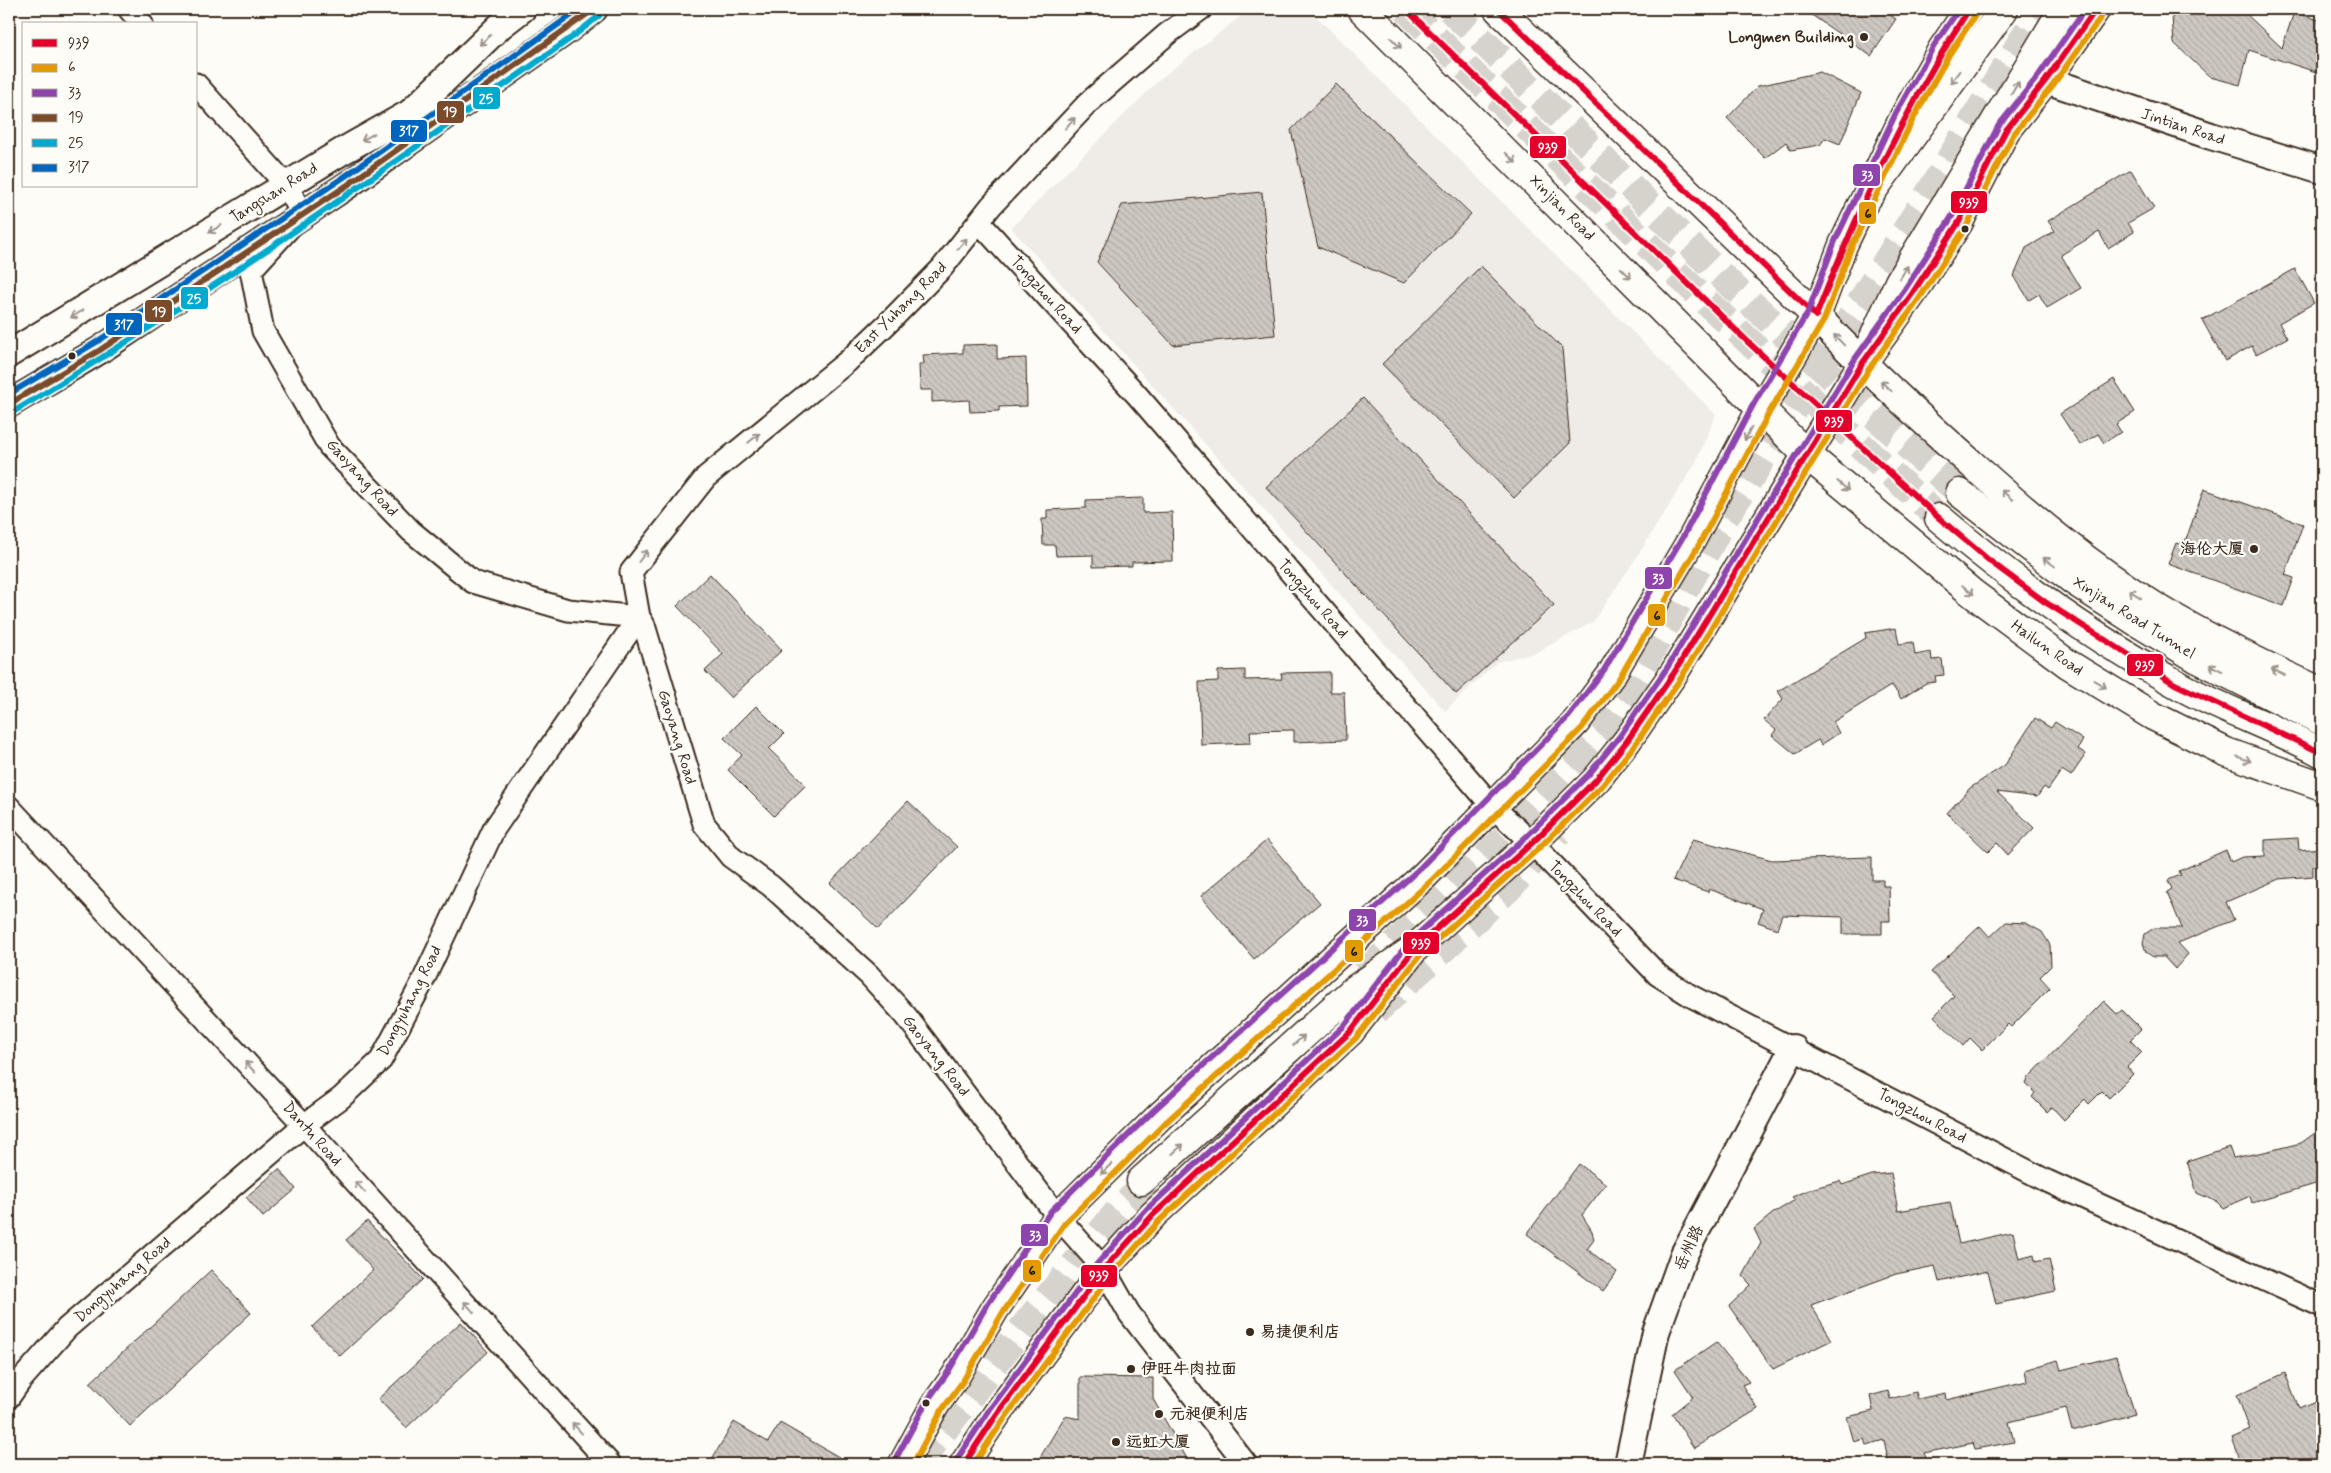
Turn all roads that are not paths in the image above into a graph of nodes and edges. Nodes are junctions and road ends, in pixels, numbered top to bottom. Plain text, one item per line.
1 (129, 9) edge
2 (522, 9) edge
3 (594, 9) edge
4 (1200, 9) edge
5 (1362, 9) edge
6 (1498, 9) edge
7 (1969, 9) edge
8 (2004, 9) edge
9 (2063, 9) edge
10 (2096, 9) edge
11 (140, 22) edge
12 (2046, 80) junction
13 (198, 86) edge
14 (2322, 170) edge
15 (287, 186) junction
16 (1860, 208) junction
17 (302, 214) junction
18 (980, 223) junction
19 (1816, 316) junction
20 (9, 354) edge
21 (1862, 364) junction
22 (9, 404) edge
23 (1761, 409) junction
24 (1806, 454) junction
25 (1960, 493) tunnel mouth
26 (1939, 518) tunnel mouth
27 (639, 617) junction
28 (2322, 692) edge
29 (2322, 721) edge
30 (2322, 754) edge
31 (2322, 786) edge
32 (9, 807) edge
33 (1493, 807) junction
34 (1532, 844) junction
35 (1415, 948) junction
36 (1794, 1048) junction
37 (304, 1125) junction
38 (1142, 1181) tunnel mouth
39 (1058, 1217) junction
40 (1104, 1269) junction
41 (2322, 1306) edge
42 (9, 1397) edge
43 (610, 1464) edge
44 (903, 1464) edge
45 (964, 1464) edge
46 (1246, 1464) edge
47 (1628, 1464) edge

1 - 11 street
2 -> 15 street, Tangshan Road
3 - 17 street, Tangshan Road
18 -> 4 street, East Yuhang Road
5 -> 23 main road, Xinjian Road
6 - 19 main road
7 - 16 main road
8 -> 16 main road
21 -> 9 main road
10 - 12 main road
12 - 14 street, Jintian Road
12 - 21 main road
13 - 15 street
15 - 17 street
15 -> 20 street, Tangshan Road
16 - 19 main road
17 - 22 street, Tangshan Road
17 - 27 street, Gaoyang Road
27 -> 18 street, East Yuhang Road
18 - 33 street, Tongzhou Road
21 -> 19 main road
19 - 23 main road
21 - 24 main road
28 -> 21 main road
23 - 24 main road, Xinjian Road
23 -> 33 main road
24 -> 31 main road, Hailun Road
24 - 34 main road
29 -> 25 main road, Xinjian Road Tunnel
26 - 30 main road, Xinjian Road Tunnel
27 - 37 street, Dongyuhang Road
27 - 39 street, Gaoyang Road
37 -> 32 street, Dantu Road
33 - 34 street, Tongzhou Road
33 -> 39 main road
34 - 35 main road
34 - 36 street, Tongzhou Road
38 -> 35 main road
35 - 40 main road
36 - 41 street, Tongzhou Road
36 - 47 street, 岳州路
37 - 42 street, Dongyuhang Road
43 -> 37 street, Dantu Road
39 - 40 street, Gaoyang Road
39 - 44 main road
40 - 45 main road
40 - 46 street, Gaoyang Road

